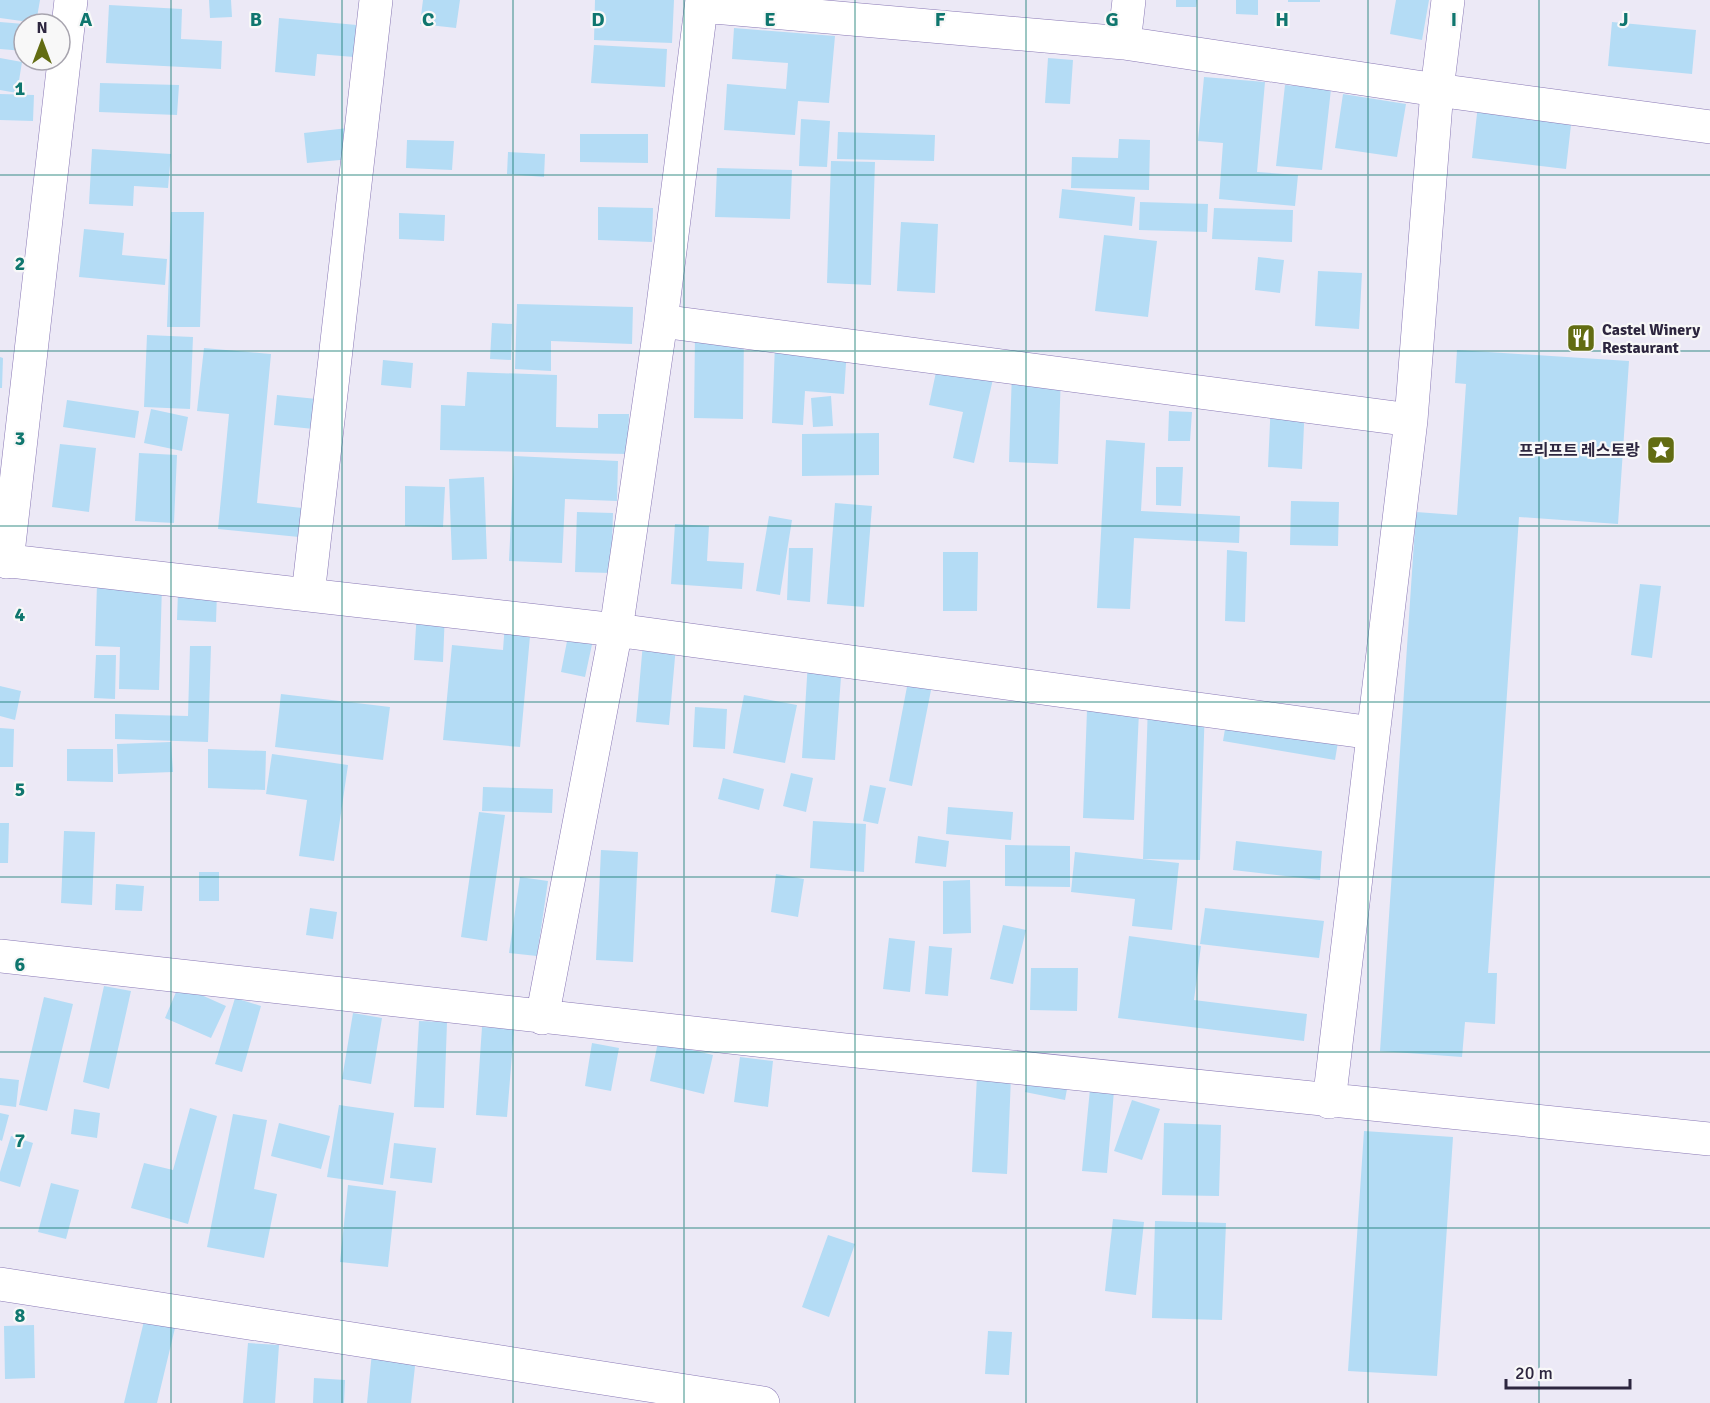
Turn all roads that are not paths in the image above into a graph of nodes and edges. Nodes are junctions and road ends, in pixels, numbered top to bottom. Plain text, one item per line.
1 (71, 0) edge
2 (376, 0) edge
3 (1129, 0) edge
4 (1448, 0) edge
5 (702, 3) edge
6 (1124, 42) junction
7 (1437, 90) junction
8 (1710, 127) edge
9 (661, 321) junction
10 (1411, 420) junction
11 (3, 561) edge
12 (308, 595) junction
13 (616, 630) junction
14 (1373, 733) junction
15 (0, 956) edge
16 (542, 1018) junction
17 (1329, 1102) junction
18 (1710, 1139) edge
19 (0, 1284) edge
20 (764, 1403) edge

1 - 11 street
2 - 12 street
3 - 6 street
4 - 7 street
5 - 6 street
5 - 9 street
6 - 7 street
7 - 8 street
7 - 10 street
9 - 10 street
9 - 13 street
10 - 14 street
11 - 12 street
12 - 13 street
13 - 14 street
13 - 16 street
14 - 17 street
15 - 16 street
16 - 17 street
17 - 18 street
19 - 20 street

